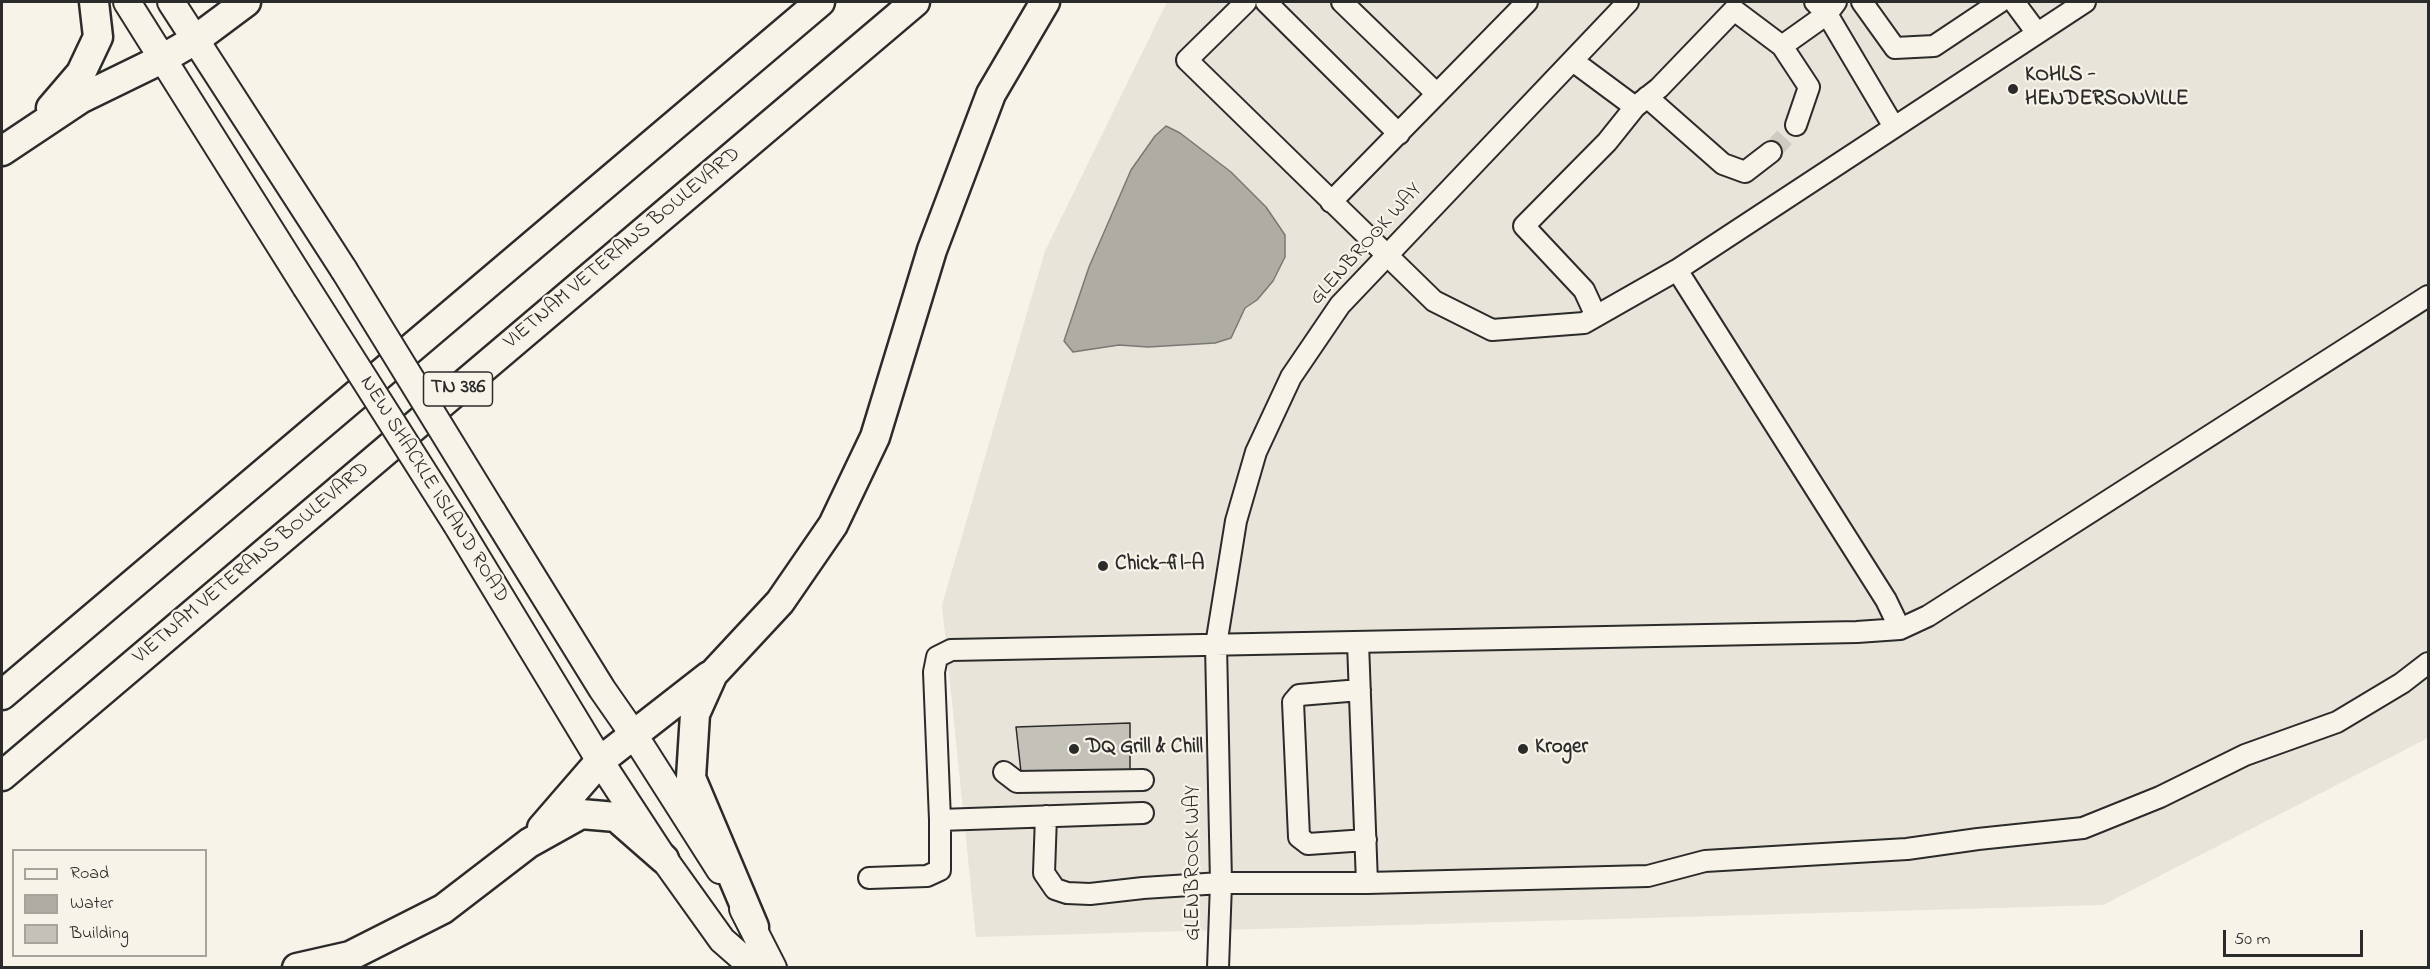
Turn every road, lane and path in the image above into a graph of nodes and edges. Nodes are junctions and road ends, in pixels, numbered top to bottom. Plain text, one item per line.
1 (94, 2) edge
2 (127, 2) edge
3 (171, 2) edge
4 (246, 2) edge
5 (820, 2) edge
6 (915, 2) edge
7 (1045, 2) edge
8 (1245, 2) edge
9 (1266, 2) edge
10 (1342, 2) edge
11 (1527, 2) edge
12 (1628, 2) edge
13 (1862, 2) edge
14 (2000, 2) edge
15 (2014, 2) edge
16 (2081, 2) edge
17 (1826, 6) edge
18 (2037, 33) junction
19 (195, 40) junction
20 (1782, 46) junction
21 (162, 59) junction
22 (1573, 61) junction
23 (1437, 94) junction
24 (1641, 102) junction
25 (1796, 125) tunnel mouth
26 (1894, 127) junction
27 (1399, 134) junction
28 (2, 150) edge
29 (1770, 152) tunnel mouth
30 (1331, 202) junction
31 (1386, 257) junction
32 (1677, 270) junction
33 (2428, 296) edge
34 (1596, 316) junction
35 (1900, 629) junction
36 (1358, 643) junction
37 (1216, 645) junction
38 (2428, 663) edge
39 (713, 674) junction
40 (1360, 690) junction
41 (2, 695) edge
42 (634, 735) junction
43 (600, 761) junction
44 (1004, 772) dead end
45 (2, 776) edge
46 (1143, 780) dead end
47 (1143, 813) dead end
48 (1046, 816) junction
49 (940, 820) junction
50 (1366, 840) junction
51 (529, 843) junction
52 (664, 859) junction
53 (869, 878) dead end
54 (1221, 883) junction
55 (1367, 883) junction
56 (754, 927) junction
57 (297, 968) edge
58 (754, 968) edge
59 (773, 968) edge
60 (1218, 968) edge

1 - 28 highway
2 - 21 main road, NEW SHACKLE ISLAND ROAD
3 - 19 main road, NEW SHACKLE ISLAND ROAD
4 - 19 highway
5 - 41 highway, TN 386
6 - 45 highway, VIETNAM VETERANS BOULEVARD / TN 386
7 - 39 highway
8 - 30 street
9 - 27 street
10 - 23 street
11 - 23 street
12 - 22 street, GLENBROOK WAY
13 - 14 street
15 - 18 street
16 - 18 street
17 - 20 street
17 - 26 street
18 - 26 street
19 - 21 highway
19 - 42 main road, NEW SHACKLE ISLAND ROAD, bridge
20 - 24 street
20 - 25 street
21 - 28 highway
21 - 43 main road, NEW SHACKLE ISLAND ROAD, bridge
22 - 24 street
22 - 31 street, GLENBROOK WAY
23 - 27 street
24 - 29 street
24 - 34 street
26 - 32 street
27 - 30 street
30 - 31 street
31 - 34 street
31 - 37 street, GLENBROOK WAY
32 - 34 street
32 - 35 street
33 - 35 street
35 - 36 street
36 - 37 street
36 - 40 street
37 - 49 street
37 - 54 street, GLENBROOK WAY
38 - 55 street
39 - 42 highway
39 - 56 highway
40 - 50 street
40 - 50 street
42 - 43 highway
42 - 56 main road, NEW SHACKLE ISLAND ROAD
43 - 51 highway
43 - 52 main road, NEW SHACKLE ISLAND ROAD
44 - 46 street
47 - 48 street
48 - 49 street
48 - 54 street
49 - 53 street
50 - 55 street
51 - 52 highway
51 - 57 highway
52 - 58 main road, NEW SHACKLE ISLAND ROAD
54 - 55 street
54 - 60 street, GLENBROOK WAY
56 - 59 main road, NEW SHACKLE ISLAND ROAD

